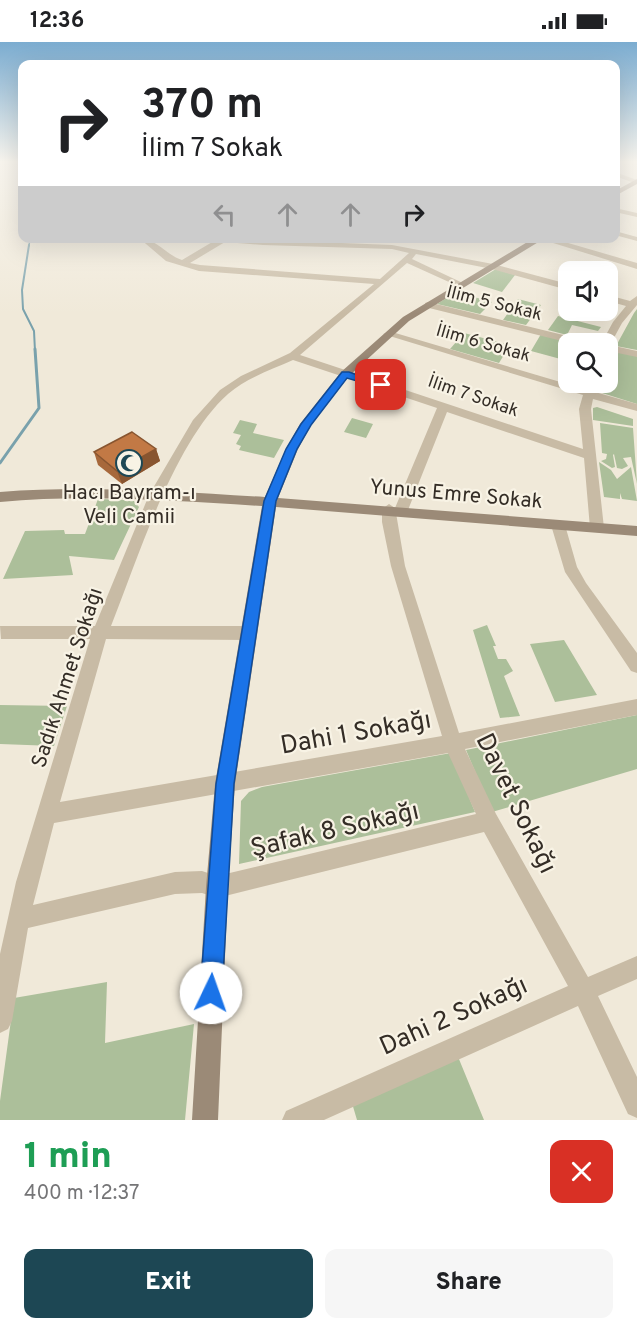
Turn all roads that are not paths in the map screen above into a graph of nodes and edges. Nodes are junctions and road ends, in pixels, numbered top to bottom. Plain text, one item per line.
1 (620, 234) edge
2 (637, 239) edge
3 (148, 243) edge
4 (217, 243) edge
5 (285, 243) edge
6 (364, 243) edge
7 (533, 243) edge
8 (558, 243) edge
9 (300, 244) joint
10 (373, 247) junction
11 (411, 255) junction
12 (182, 264) junction
13 (637, 266) edge
14 (493, 267) junction
15 (382, 282) junction
16 (558, 284) edge
17 (463, 285) junction
18 (618, 300) edge
19 (634, 302) edge
20 (428, 305) junction
21 (613, 333) edge
22 (388, 334) junction
23 (558, 337) edge
24 (618, 350) edge
25 (637, 354) edge
26 (292, 356) junction
27 (345, 374) junction
28 (558, 379) edge
29 (589, 393) edge
30 (603, 393) edge
31 (444, 406) junction
32 (637, 408) edge
33 (589, 455) junction
34 (156, 495) junction
35 (0, 497) edge
36 (270, 501) junction
37 (395, 510) junction
38 (558, 525) junction
39 (597, 528) junction
40 (637, 531) edge
41 (1, 632) edge
42 (100, 633) junction
43 (249, 633) junction
44 (637, 666) edge
45 (637, 706) edge
46 (453, 743) junction
47 (225, 784) junction
48 (47, 814) junction
49 (489, 821) junction
50 (217, 887) junction
51 (19, 919) junction
52 (637, 967) edge
53 (583, 991) junction
54 (0, 1021) edge
55 (637, 1106) edge
56 (205, 1120) edge
57 (295, 1120) edge

1 - 2 street
3 - 12 street
4 - 12 street
5 - 9 street
6 - 10 street
7 - 14 street
8 - 13 street
9 - 10 street
10 - 11 street
11 - 14 street
11 - 15 street, Sadık Ahmet Sokağı
11 - 17 street
12 - 15 street
14 - 16 street
14 - 17 street
15 - 26 street, Sadık Ahmet Sokağı
17 - 20 street
18 - 19 street
19 - 21 street
20 - 22 street
20 - 23 street, İlim 5 Sokak
22 - 27 street
22 - 28 street, İlim 6 Sokak
24 - 25 street
26 - 27 street, İlim 7 Sokak
26 - 34 street, Sadık Ahmet Sokağı
27 - 31 street, İlim 7 Sokak
27 - 36 street
29 - 33 street
30 - 32 street, İlim 6 Sokak
31 - 33 street, İlim 7 Sokak
31 - 37 street
33 - 39 street
34 - 35 street, Yunus Emre Sokak
34 - 36 street, Yunus Emre Sokak
34 - 42 street, Sadık Ahmet Sokağı
36 - 37 street, Yunus Emre Sokak
36 - 43 street
37 - 38 street, Yunus Emre Sokak
37 - 46 street, Davet Sokağı
38 - 39 street, Yunus Emre Sokak
38 - 44 street
39 - 40 street, Yunus Emre Sokak
41 - 42 street
42 - 43 street
42 - 48 street, Sadık Ahmet Sokağı
43 - 47 street
45 - 46 street, Dahi 1 Sokağı
46 - 47 street, Dahi 1 Sokağı
46 - 49 street, Davet Sokağı
47 - 48 street, Dahi 1 Sokağı
47 - 50 street
48 - 51 street, Sadık Ahmet Sokağı
49 - 50 street, Şafak 8 Sokağı
49 - 53 street, Davet Sokağı
50 - 51 street, Şafak 8 Sokağı
50 - 56 street
51 - 54 street, Sadık Ahmet Sokağı
52 - 53 street, Dahi 2 Sokağı
53 - 55 street, Davet Sokağı
53 - 57 street, Dahi 2 Sokağı

